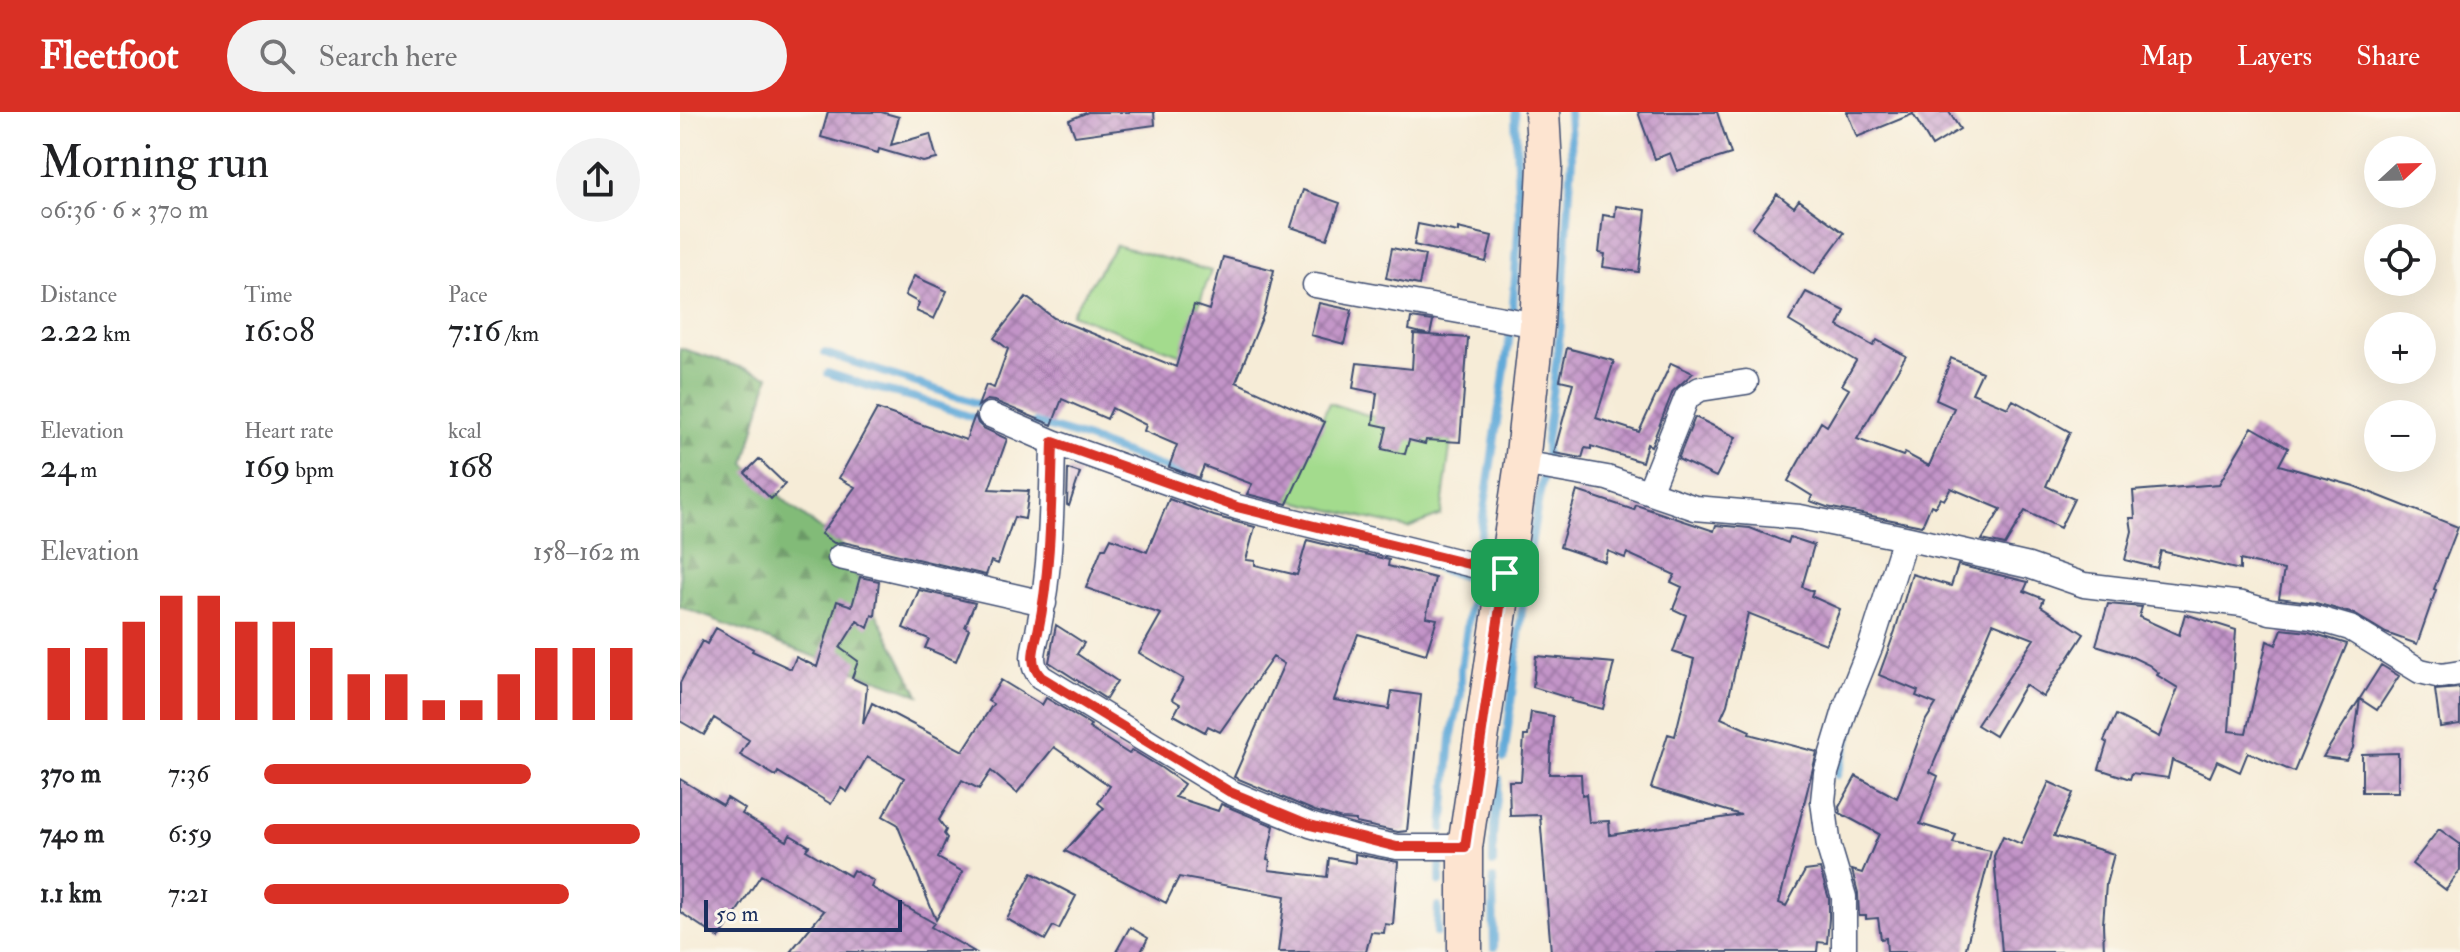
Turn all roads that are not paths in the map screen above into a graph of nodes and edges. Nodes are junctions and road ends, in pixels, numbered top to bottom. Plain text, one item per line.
1 (1542, 112) edge
2 (1315, 285) dead end
3 (1537, 325) junction
4 (1746, 382) dead end
5 (990, 415) dead end
6 (1053, 442) junction
7 (1522, 463) junction
8 (1649, 492) junction
9 (1905, 538) junction
10 (840, 557) dead end
11 (1505, 573) junction
12 (1044, 603) junction
13 (2460, 673) edge
14 (1465, 847) junction
15 (1465, 952) edge
16 (1844, 952) edge

1 - 3 street
2 - 3 street
3 - 7 street
4 - 8 street
5 - 6 street
6 - 11 street
6 - 12 street
7 - 8 street
7 - 11 street
8 - 9 street
9 - 13 street
9 - 16 street
10 - 12 street
11 - 14 street
12 - 14 street
14 - 15 street

